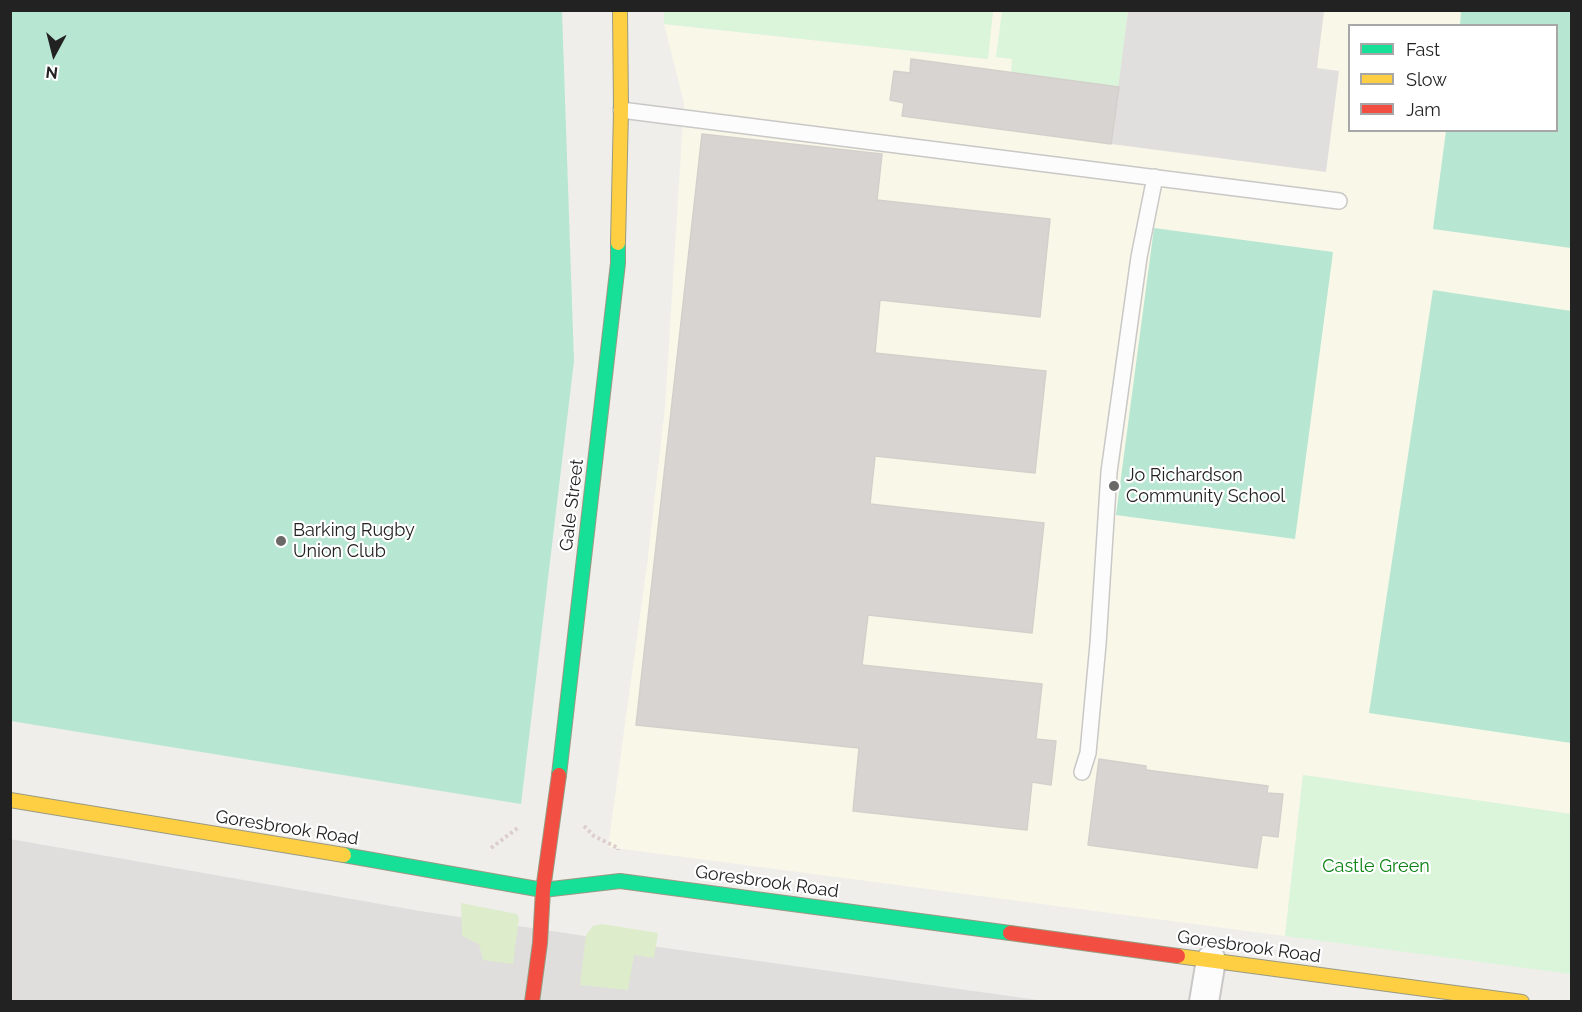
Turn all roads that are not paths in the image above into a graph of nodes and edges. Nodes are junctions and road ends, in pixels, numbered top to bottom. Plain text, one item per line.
1 (620, 10) edge
2 (621, 110) junction
3 (1155, 177) junction
4 (1339, 201) dead end
5 (1082, 772) dead end
6 (10, 800) edge
7 (543, 890) junction
8 (1211, 960) junction
9 (1484, 999) edge
10 (532, 1002) edge
11 (1204, 1002) edge
12 (1522, 1002) edge

1 - 2 street, Gale Street
2 - 3 lane
2 - 7 street, Gale Street
3 - 4 lane
3 - 5 lane
6 - 7 street, Goresbrook Road
7 - 8 street, Goresbrook Road
7 - 10 street, Gale Street
8 - 9 street, Goresbrook Road
8 - 11 street
9 - 12 street, Goresbrook Road

